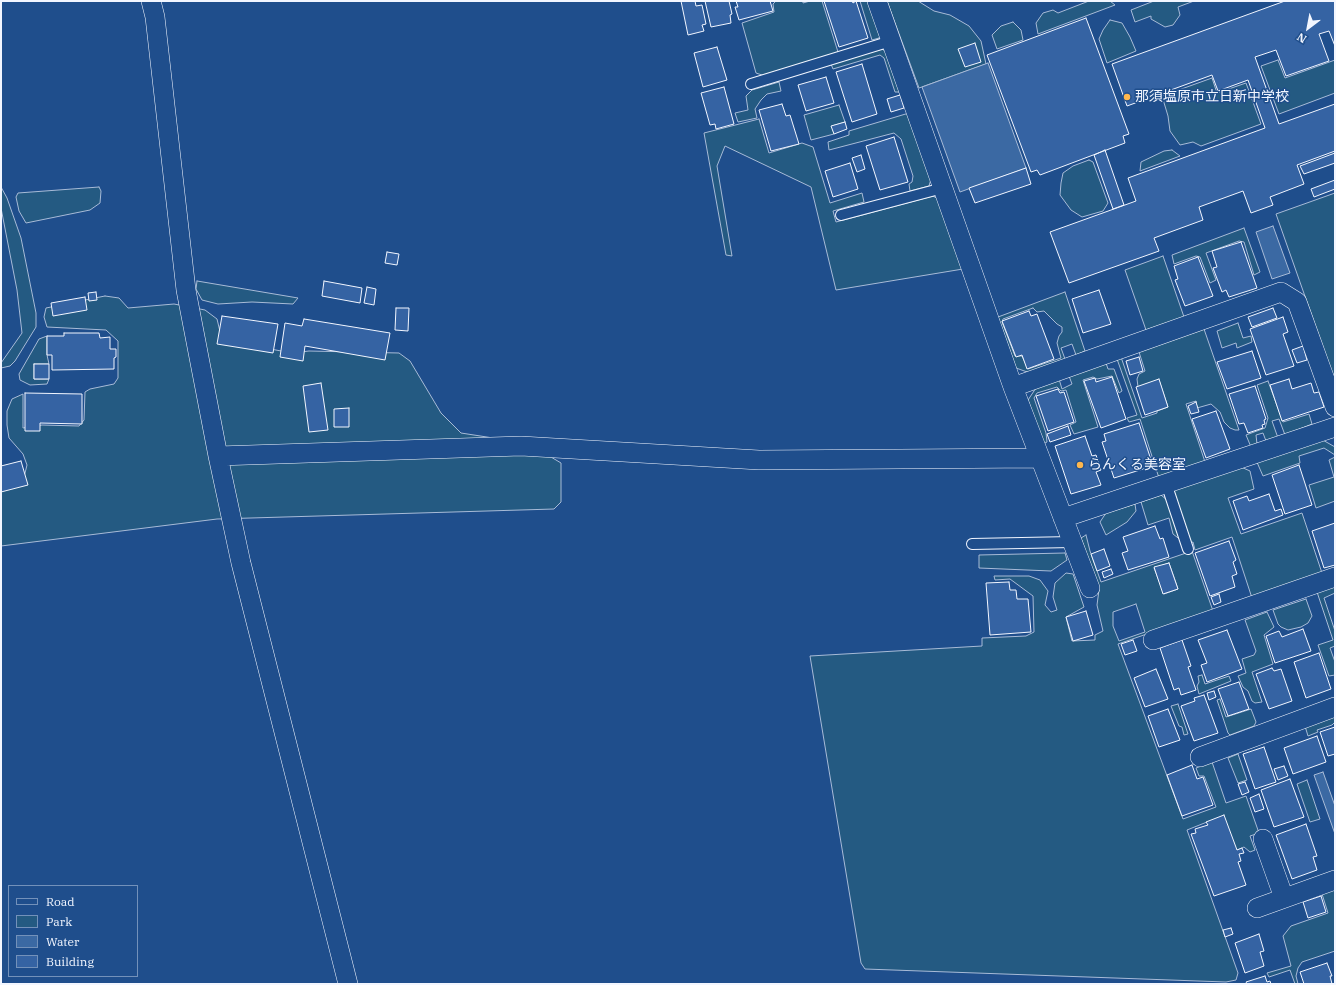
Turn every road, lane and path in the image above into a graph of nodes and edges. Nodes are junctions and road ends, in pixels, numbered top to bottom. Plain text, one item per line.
1 (151, 1) edge
2 (877, 1) edge
3 (891, 41) junction
4 (751, 84) dead end
5 (943, 188) junction
6 (841, 215) dead end
7 (1014, 386) junction
8 (1335, 407) edge
9 (1335, 427) edge
10 (218, 456) junction
11 (1040, 458) junction
12 (1166, 483) junction
13 (1063, 518) junction
14 (1072, 542) junction
15 (972, 544) dead end
16 (1188, 549) dead end
17 (1335, 578) edge
18 (1090, 588) dead end
19 (1153, 640) dead end
20 (1335, 707) edge
21 (1200, 757) dead end
22 (1264, 839) dead end
23 (1335, 880) edge
24 (1284, 898) junction
25 (1257, 908) dead end
26 (348, 984) edge

1 - 10 street
2 - 3 street
3 - 4 lane
3 - 5 street
5 - 6 lane
5 - 7 street
7 - 8 street
7 - 11 street
9 - 12 street
10 - 11 street
10 - 26 street
11 - 13 street
12 - 13 street
12 - 16 lane
13 - 14 street
14 - 15 lane
14 - 18 street
17 - 19 street
20 - 21 street
22 - 24 street
23 - 24 street
24 - 25 street

